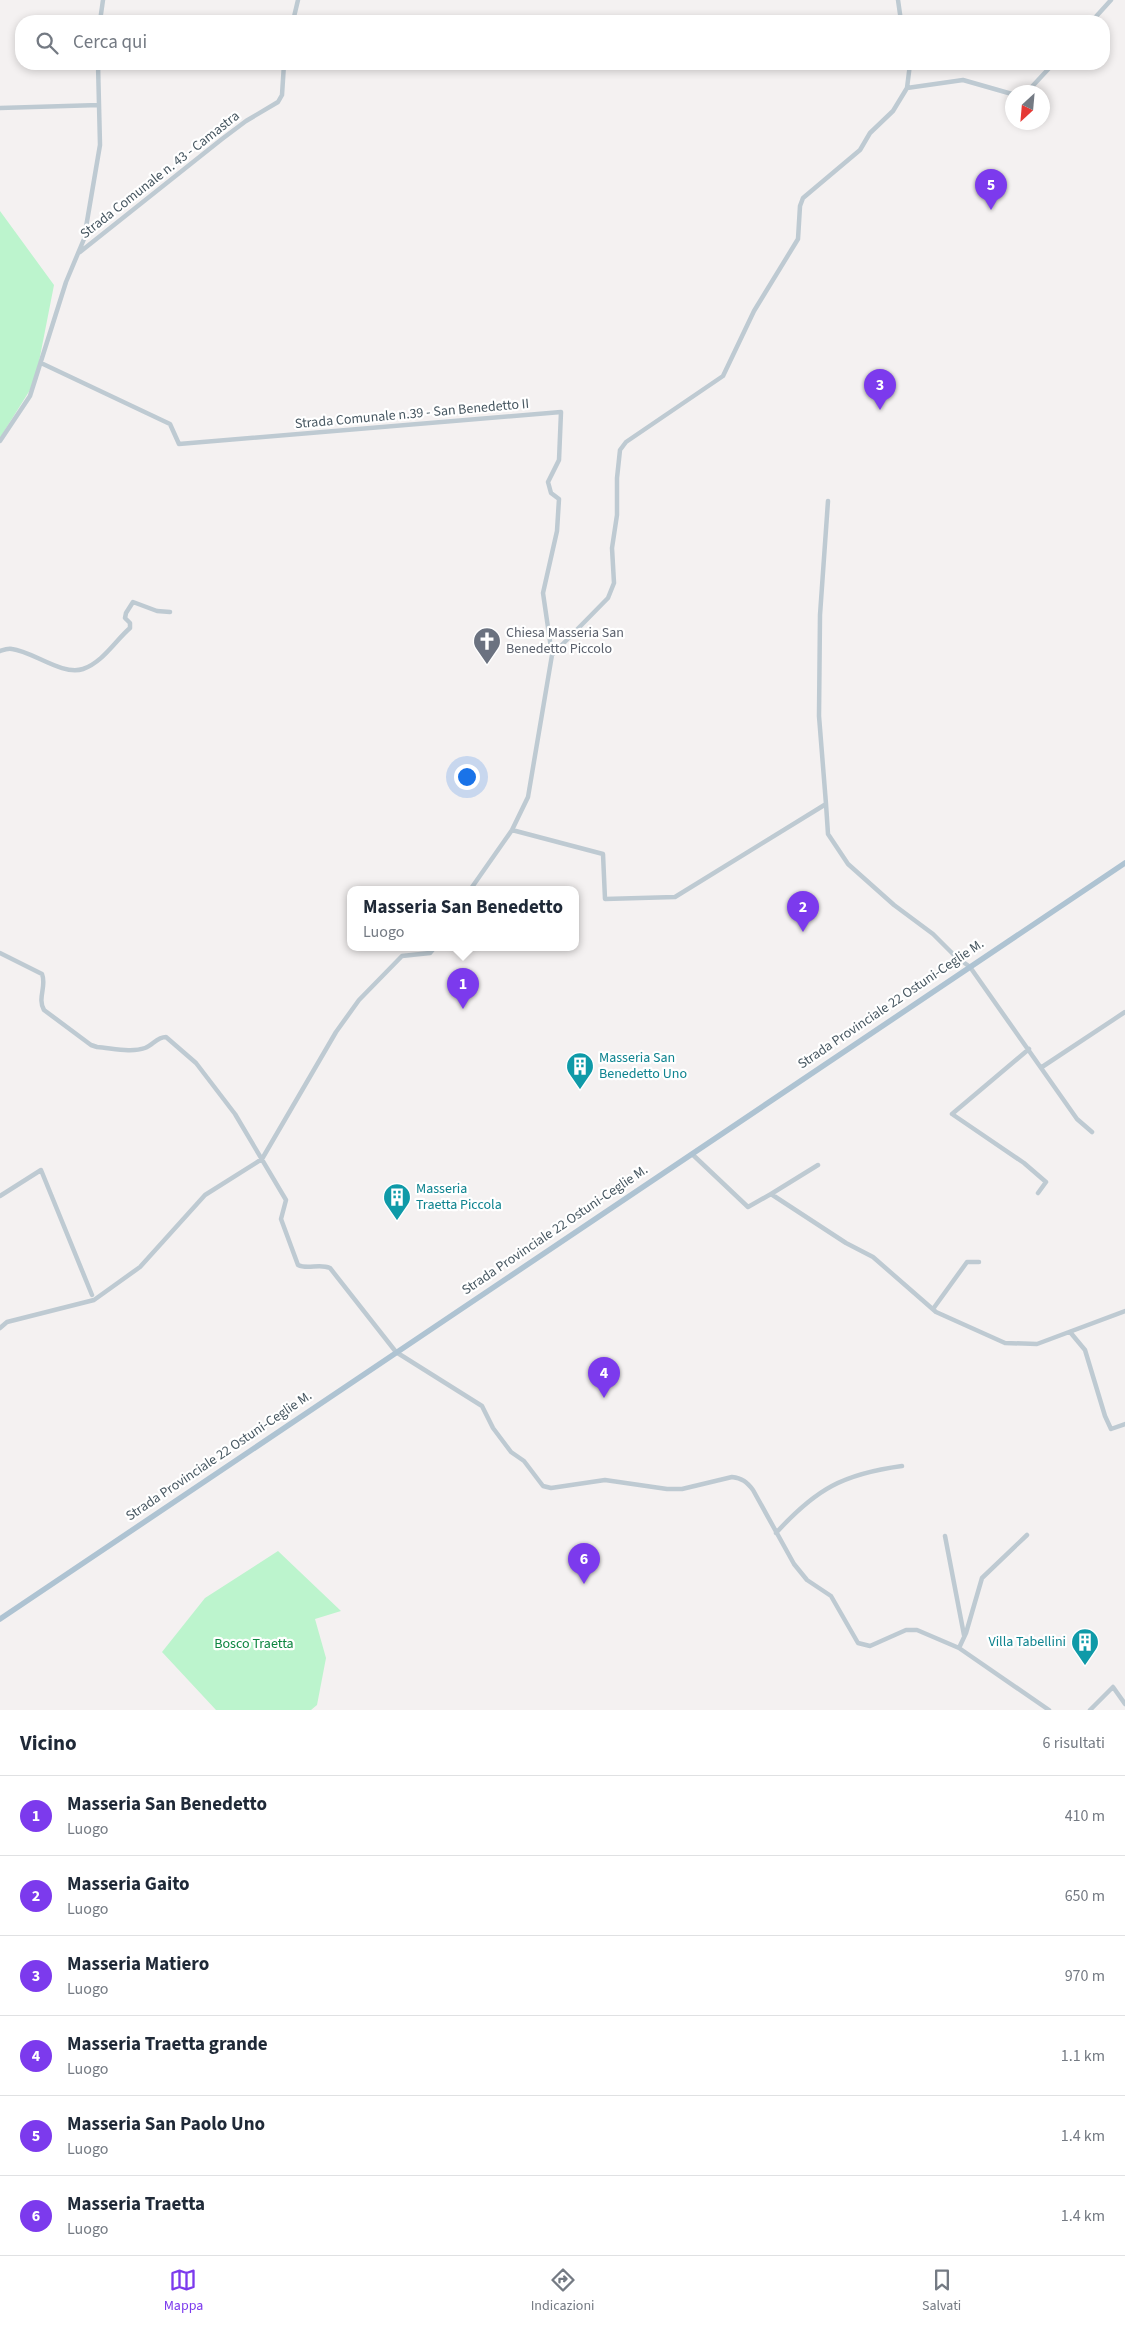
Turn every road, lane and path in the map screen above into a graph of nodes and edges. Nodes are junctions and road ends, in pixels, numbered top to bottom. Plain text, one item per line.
1 (103, 0) edge
2 (298, 0) edge
3 (898, 0) edge
4 (1111, 0) edge
5 (101, 15) edge
6 (294, 15) edge
7 (900, 15) edge
8 (1097, 15) edge
9 (98, 70) edge
10 (283, 70) edge
11 (909, 70) edge
12 (1047, 70) edge
13 (1034, 85) edge
14 (907, 88) junction
15 (1005, 92) edge
16 (99, 105) junction
17 (0, 108) edge
18 (84, 239) junction
19 (91, 242) junction
20 (78, 253) junction
21 (41, 363) junction
22 (0, 441) edge
23 (828, 501) dead end
24 (170, 612) dead end
25 (0, 651) edge
26 (552, 654) junction
27 (826, 804) junction
28 (512, 830) junction
29 (1125, 863) edge
30 (473, 886) edge
31 (432, 951) edge
32 (0, 953) edge
33 (970, 967) junction
34 (1125, 1012) edge
35 (1029, 1049) junction
36 (1042, 1067) junction
37 (1092, 1132) dead end
38 (692, 1154) junction
39 (262, 1159) junction
40 (818, 1165) dead end
41 (1038, 1193) dead end
42 (771, 1194) junction
43 (0, 1196) edge
44 (979, 1262) dead end
45 (92, 1295) dead end
46 (933, 1309) junction
47 (1125, 1311) edge
48 (0, 1328) edge
49 (1070, 1332) junction
50 (396, 1352) junction
51 (1125, 1424) edge
52 (902, 1466) dead end
53 (776, 1534) junction
54 (1027, 1535) dead end
55 (945, 1536) dead end
56 (0, 1619) edge
57 (964, 1637) junction
58 (959, 1648) junction
59 (1125, 1704) edge
60 (1049, 1710) edge
61 (1090, 1710) edge

1 - 5 street
2 - 6 street
3 - 7 street
4 - 8 street
9 - 16 street
10 - 19 street, Strada Comunale n. 43 - Camastra
11 - 14 street
12 - 13 street
14 - 15 street
14 - 26 street
16 - 17 street
16 - 18 street
18 - 19 street
18 - 20 street
19 - 20 street, Strada Comunale n. 43 - Camastra
20 - 21 street
21 - 22 street
21 - 26 street, Strada Comunale n.39 - San Benedetto II
23 - 27 street
24 - 25 street
26 - 28 street
27 - 28 street
27 - 33 street
28 - 30 street
29 - 33 main road, Strada Provinciale 22 Ostuni-Ceglie M.
31 - 39 street
32 - 39 street
33 - 35 street
33 - 38 main road, Strada Provinciale 22 Ostuni-Ceglie M.
34 - 36 street
35 - 36 street
35 - 41 street
36 - 37 street
38 - 42 street
38 - 50 main road, Strada Provinciale 22 Ostuni-Ceglie M.
39 - 48 street
39 - 50 street
40 - 42 street
42 - 46 street
43 - 45 street
44 - 46 street
46 - 49 street
47 - 49 street
49 - 51 street
50 - 53 street
50 - 56 main road, Strada Provinciale 22 Ostuni-Ceglie M.
52 - 53 street
53 - 58 street
54 - 57 street
55 - 57 street
57 - 58 street
58 - 60 street
59 - 61 street

